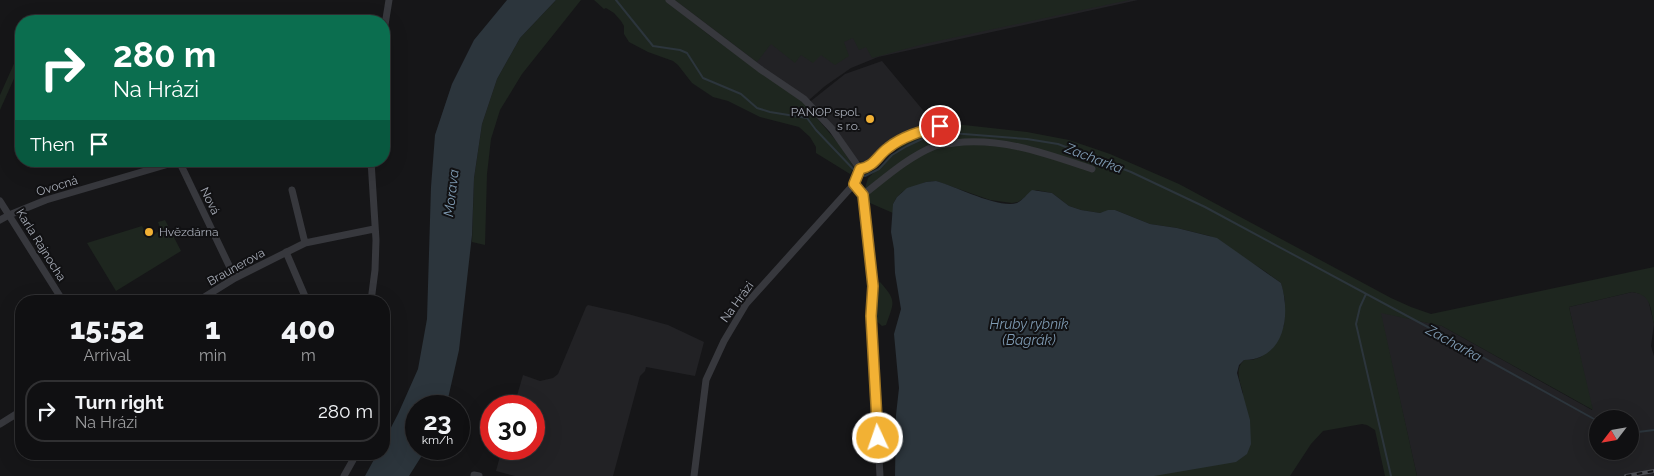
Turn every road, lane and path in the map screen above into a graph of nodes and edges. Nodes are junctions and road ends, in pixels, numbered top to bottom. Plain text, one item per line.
1 (389, 0) edge
2 (669, 0) edge
3 (387, 15) edge
4 (940, 126) dead end
5 (159, 167) edge
6 (182, 167) edge
7 (371, 167) edge
8 (1092, 169) dead end
9 (859, 170) junction
10 (855, 181) junction
11 (292, 190) dead end
12 (863, 195) junction
13 (0, 201) edge
14 (9, 215) junction
15 (0, 220) edge
16 (374, 229) junction
17 (305, 243) junction
18 (286, 252) junction
19 (235, 278) junction
20 (59, 295) edge
21 (208, 295) edge
22 (304, 295) edge
23 (372, 295) edge
24 (15, 415) edge
25 (0, 424) edge
26 (353, 460) edge
27 (344, 476) edge
28 (694, 476) edge
29 (880, 476) edge

1 - 3 street
2 - 9 street
4 - 9 street
5 - 14 street, Ovocná
6 - 19 street, Nová
7 - 16 street
8 - 12 street
9 - 10 street, Na Hrázi
10 - 12 street
10 - 28 street, Na Hrázi
11 - 17 street
12 - 29 street
13 - 14 street, Karla Rajnocha
14 - 15 street, Ovocná
14 - 20 street, Karla Rajnocha
16 - 17 street, Braunerova
16 - 23 street
17 - 18 street, Braunerova
18 - 19 street, Braunerova
18 - 22 street
19 - 21 street, Braunerova
24 - 25 street
26 - 27 street

